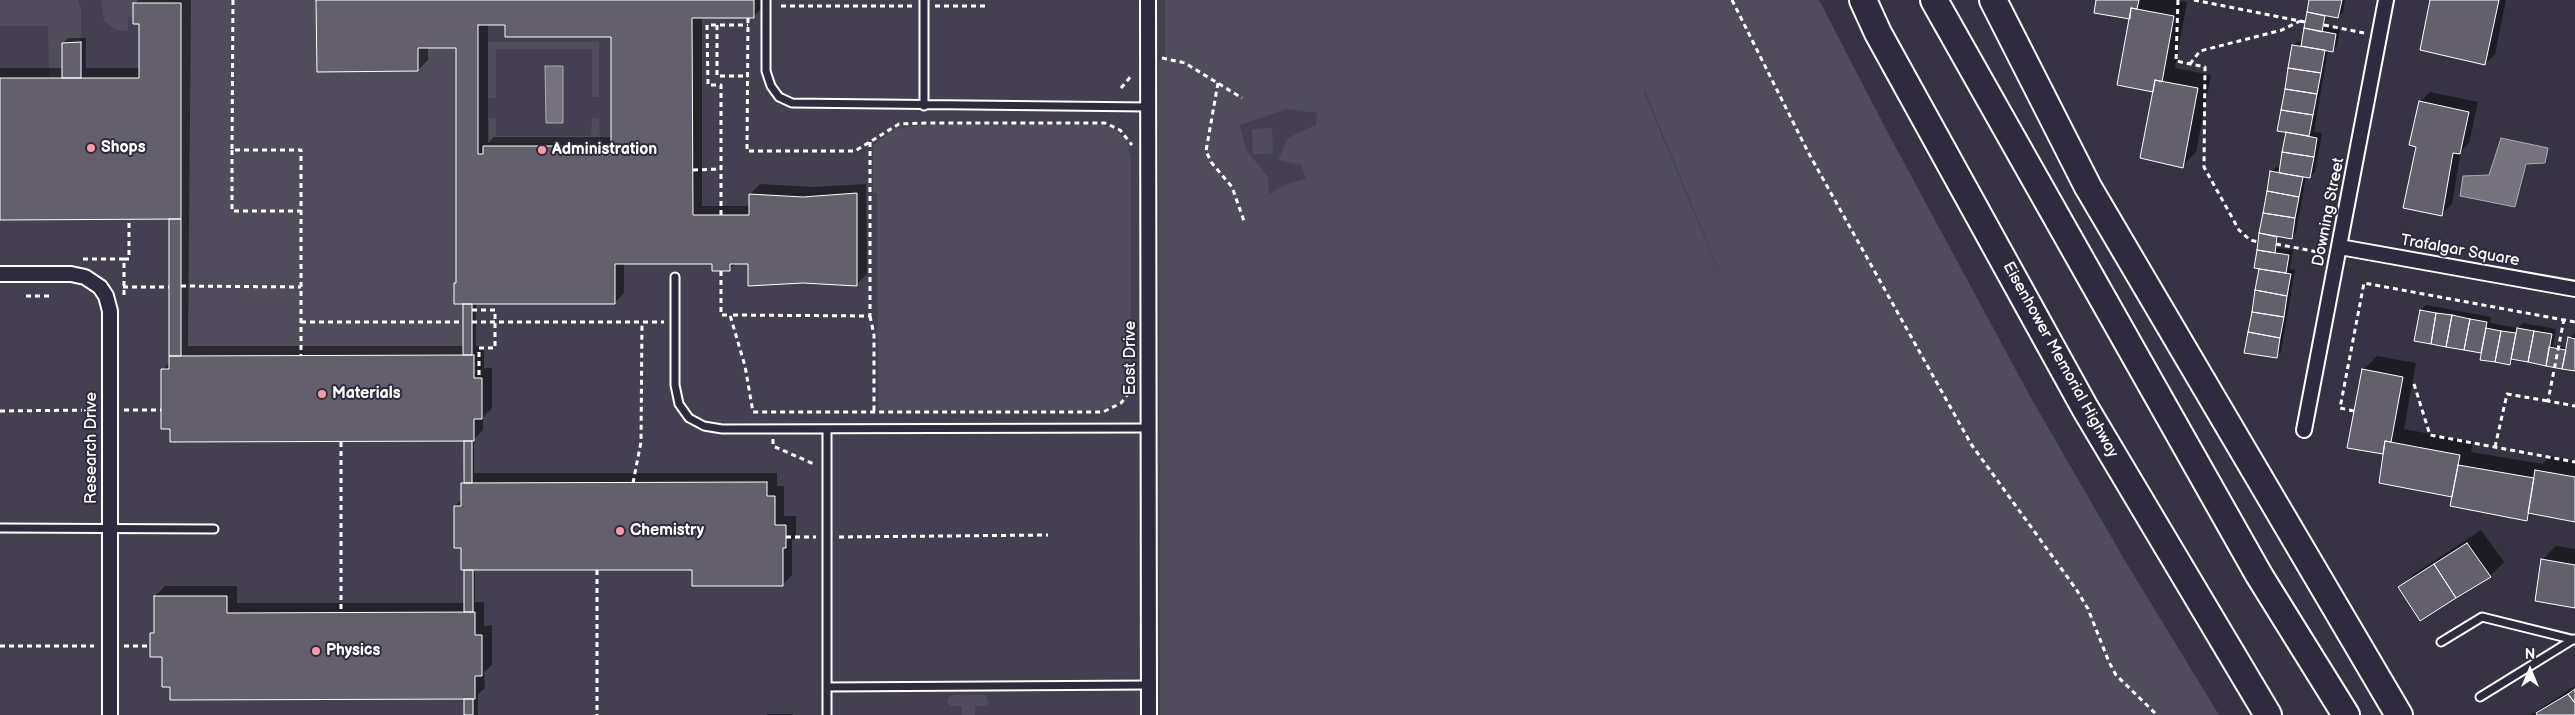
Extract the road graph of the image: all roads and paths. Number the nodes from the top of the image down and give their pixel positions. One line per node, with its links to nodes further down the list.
1 (232, 0): 31 (path)
2 (766, 0): 28 (lane)
3 (924, 0): 28 (lane)
4 (1148, 0): 29 (street, East Drive)
5 (1732, 0): 109 (path)
6 (1863, 0): 110 (highway, Eisenhower Memorial Highway)
7 (1934, 0): 111 (highway)
8 (1993, 0): 112 (highway)
9 (2178, 0): 24 (path)
10 (2194, 0): 17 (path)
11 (2386, 0): 22 (street, Downing Street)
12 (781, 6): 13 (path)
13 (914, 6)
14 (934, 6): 15 (path)
15 (986, 6)
16 (748, 18): 19 (path)
17 (2300, 21): 18 (path); 24 (path)
18 (2305, 22)
19 (748, 25): 21 (path); 25 (path)
20 (2324, 25): 22 (path)
21 (717, 26): 25 (path); 33 (path)
22 (2380, 36): 41 (street, Downing Street)
23 (1159, 58): 26 (path)
24 (2190, 64): 39 (path)
25 (748, 76): 30 (path)
26 (1218, 83): 27 (path); 38 (path)
27 (1242, 98)
28 (924, 106): 29 (lane)
29 (1148, 107): 76 (street, East Drive)
30 (870, 142): 32 (path); 55 (path)
31 (232, 150): 35 (path); 35 (path)
32 (1133, 151)
33 (721, 169): 34 (path); 36 (path)
34 (693, 170)
35 (301, 211): 49 (path)
36 (722, 215)
37 (129, 219): 42 (path)
38 (1244, 221)
39 (2258, 242)
40 (2276, 244): 41 (path)
41 (2339, 252): 50 (street, Trafalgar Square); 78 (street, Downing Street)
42 (124, 259)
43 (721, 271): 54 (path)
44 (0, 274): 47 (street)
45 (675, 277): 62 (lane)
46 (181, 286): 49 (path)
47 (100, 287): 48 (path); 86 (street, Research Drive)
48 (169, 287)
49 (301, 287): 57 (path)
50 (2575, 289)
51 (26, 296): 52 (path)
52 (49, 296)
53 (472, 310): 60 (path)
54 (730, 315): 55 (path); 75 (path)
55 (870, 316): 75 (path)
56 (2564, 320): 63 (path); 68 (path); 74 (path)
57 (301, 322): 58 (path); 64 (path)
58 (463, 322)
59 (472, 322): 60 (path)
60 (495, 322): 61 (path); 65 (path)
61 (642, 322): 62 (path); 84 (path)
62 (675, 322): 77 (lane)
63 (2575, 322)
64 (301, 356)
65 (479, 378)
66 (1133, 384): 75 (path)
67 (2414, 384): 81 (path)
68 (2548, 401): 69 (path); 81 (path)
69 (2575, 406)
70 (100, 410): 73 (path)
71 (120, 410): 72 (path)
72 (161, 410)
73 (0, 411)
74 (2354, 411)
75 (874, 412)
76 (1149, 428): 77 (lane); 102 (street, East Drive)
77 (827, 429): 103 (lane)
78 (2304, 430)
79 (773, 438): 83 (path)
80 (341, 442): 95 (path)
81 (2495, 447): 82 (path)
82 (2575, 461)
83 (814, 473)
84 (633, 483)
85 (0, 528): 86 (lane)
86 (110, 528): 88 (lane); 105 (street, Research Drive)
87 (814, 528): 90 (path)
88 (214, 529)
89 (1048, 535): 91 (path)
90 (815, 536): 92 (path); 93 (path)
91 (837, 536)
92 (786, 537)
93 (814, 546)
94 (597, 570): 106 (path)
95 (341, 612)
96 (2575, 640): 97 (lane); 104 (lane)
97 (2441, 642)
98 (0, 646): 99 (path)
99 (102, 646)
100 (120, 646): 101 (path)
101 (150, 646)
102 (1149, 685): 103 (lane); 108 (street, East Drive)
103 (827, 687): 107 (lane)
104 (2480, 697)
105 (110, 715)
106 (597, 715)
107 (827, 715)
108 (1149, 715)
109 (2157, 715)
110 (2268, 715)
111 (2346, 715)
112 (2399, 715)

